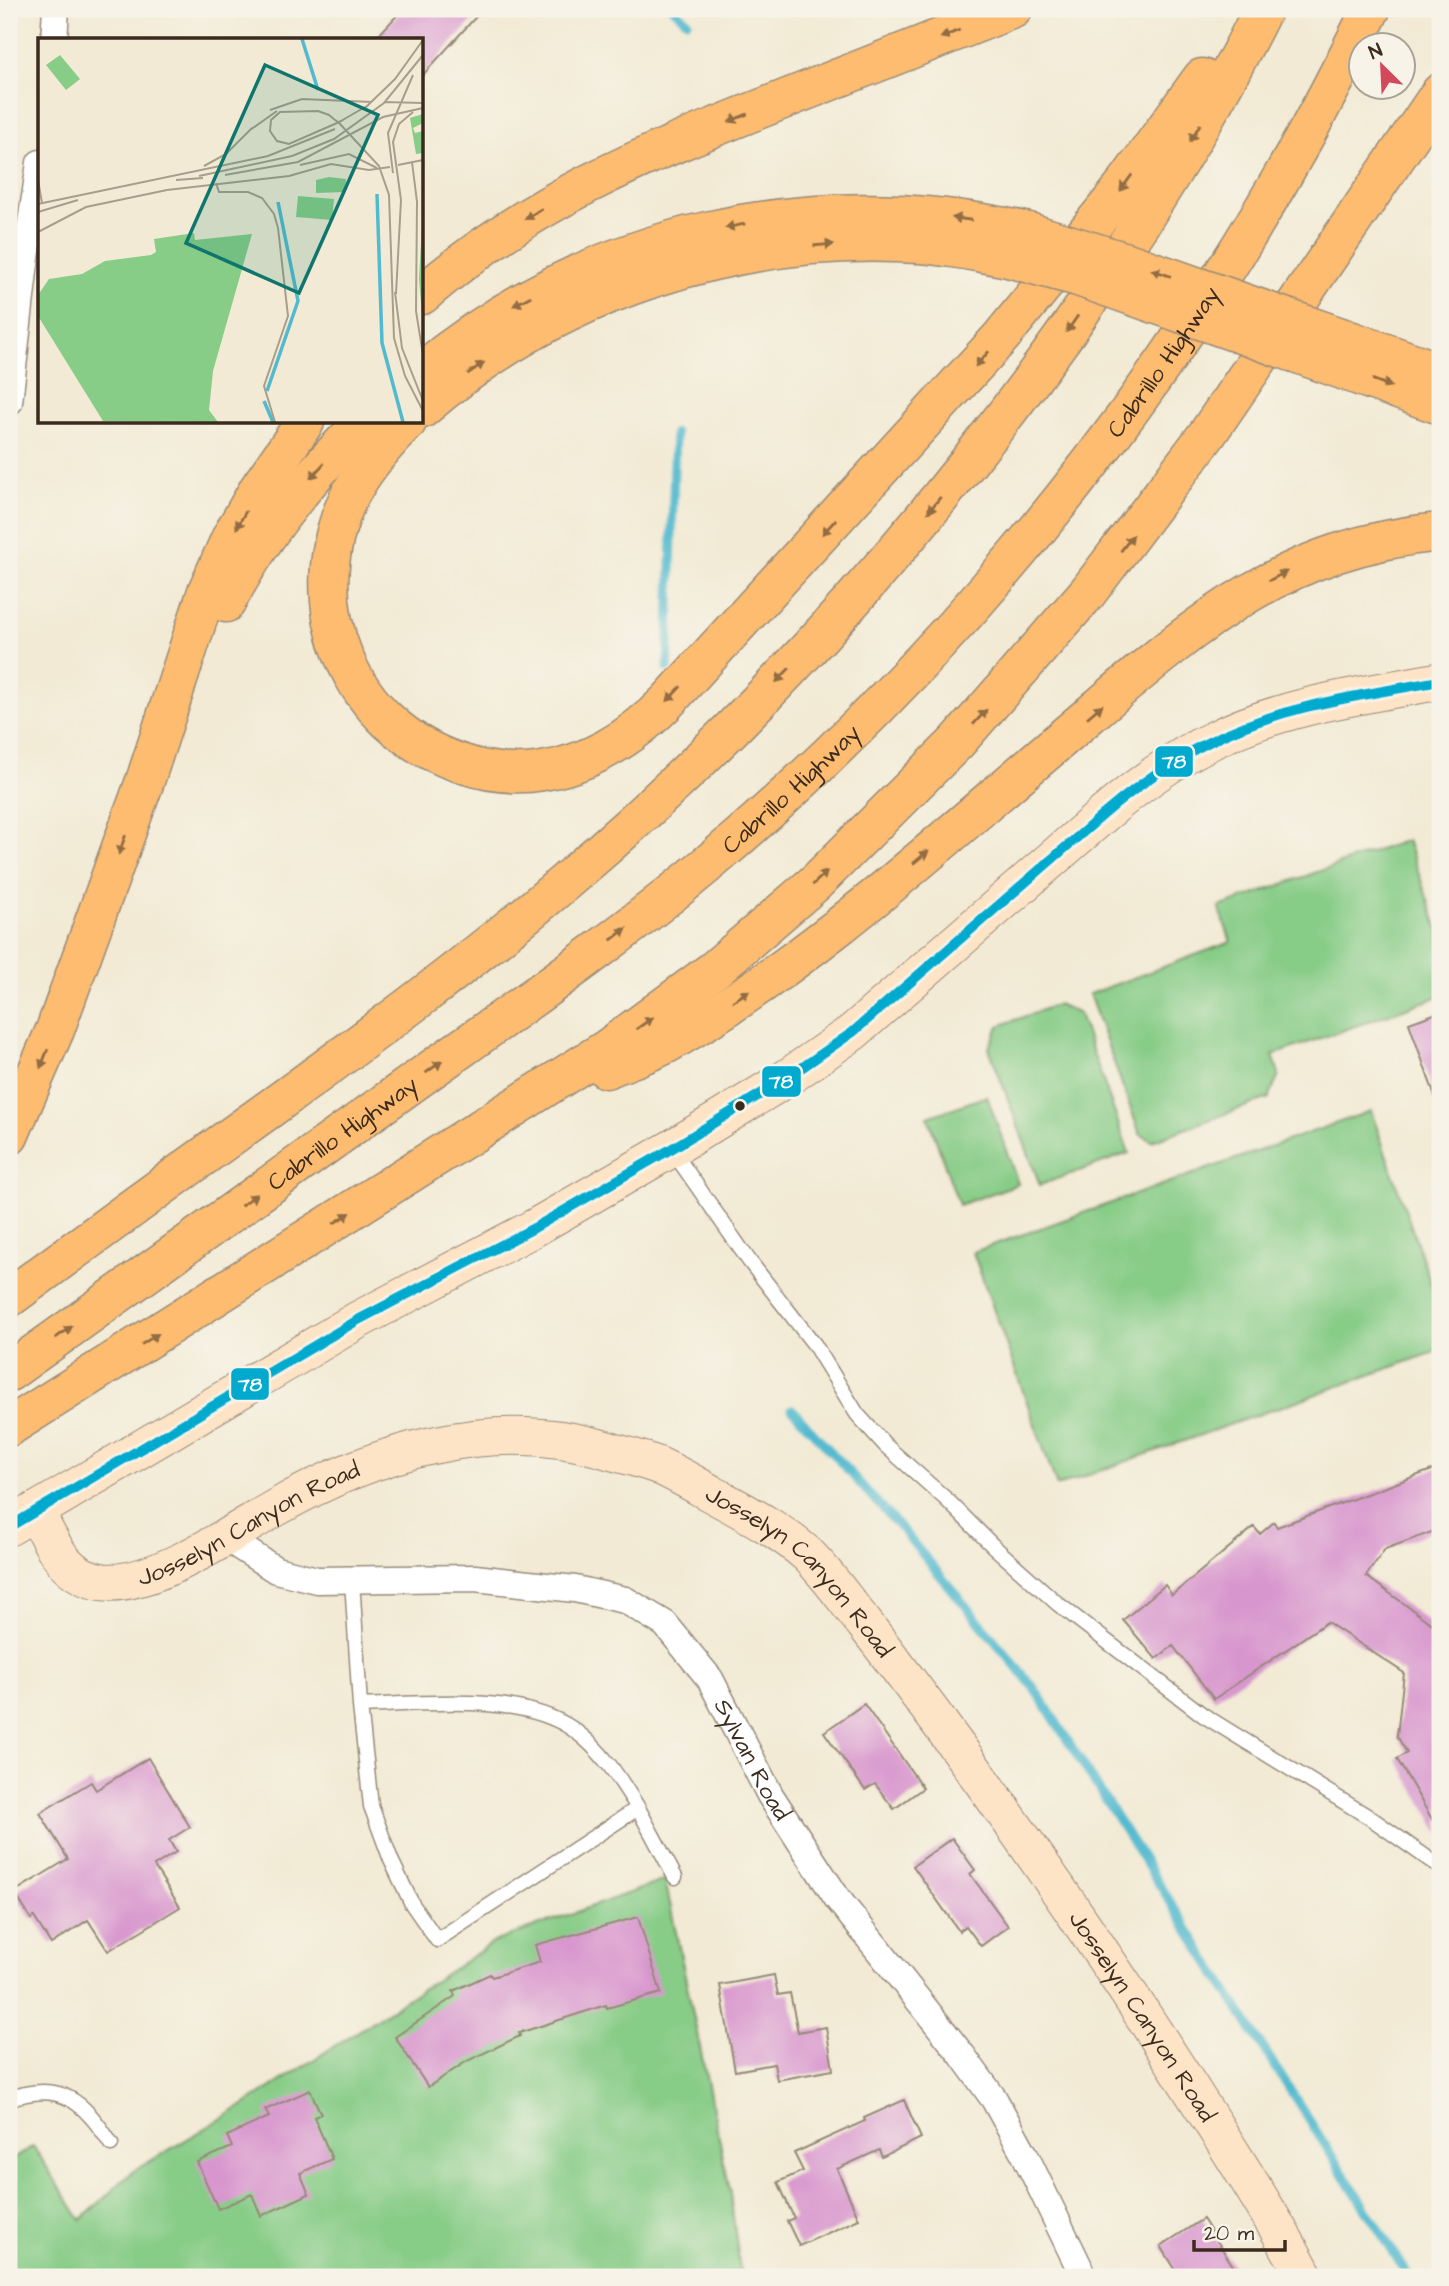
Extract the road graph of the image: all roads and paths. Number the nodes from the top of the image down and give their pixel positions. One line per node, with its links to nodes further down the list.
1 (56, 9): 6 (street)
2 (1013, 9): 10 (highway, one-way to 10)
3 (1253, 9): 19 (highway, one-way to 19)
4 (1263, 9): 26 (highway, one-way to 26)
5 (1371, 9): 27 (highway, Cabrillo Highway, one-way to 5)
6 (54, 38)
7 (1440, 93): 23 (highway, one-way to 7)
8 (38, 176): 14 (street)
9 (1018, 245): 11 (highway, bridge); 12 (highway, one-way to 12); 16 (highway, one-way to 9)
10 (424, 293)
11 (1332, 350): 13 (highway); 15 (highway, one-way to 15)
12 (424, 369)
13 (1440, 372)
14 (9, 402)
15 (1440, 405)
16 (424, 407)
17 (304, 424): 22 (highway, one-way to 22)
18 (362, 424): 22 (highway, one-way to 22)
19 (406, 424)
20 (1440, 531): 23 (highway, one-way to 20)
21 (1440, 681): 25 (street)
22 (145, 781): 24 (highway, one-way to 24)
23 (527, 1101): 28 (highway, one-way to 23)
24 (9, 1136)
25 (671, 1149): 29 (street); 34 (lane)
26 (9, 1298)
27 (9, 1372)
28 (9, 1427)
29 (22, 1519): 30 (street, Josselyn Canyon Road)
30 (226, 1538): 31 (street, Sylvan Road); 39 (street, Josselyn Canyon Road)
31 (352, 1580): 32 (lane); 38 (street, Sylvan Road)
32 (360, 1706): 33 (lane); 33 (lane)
33 (638, 1808): 35 (lane)
34 (1440, 1867)
35 (675, 1877)
36 (9, 2099): 37 (lane)
37 (111, 2144)
38 (1084, 2277)
39 (1305, 2277)

